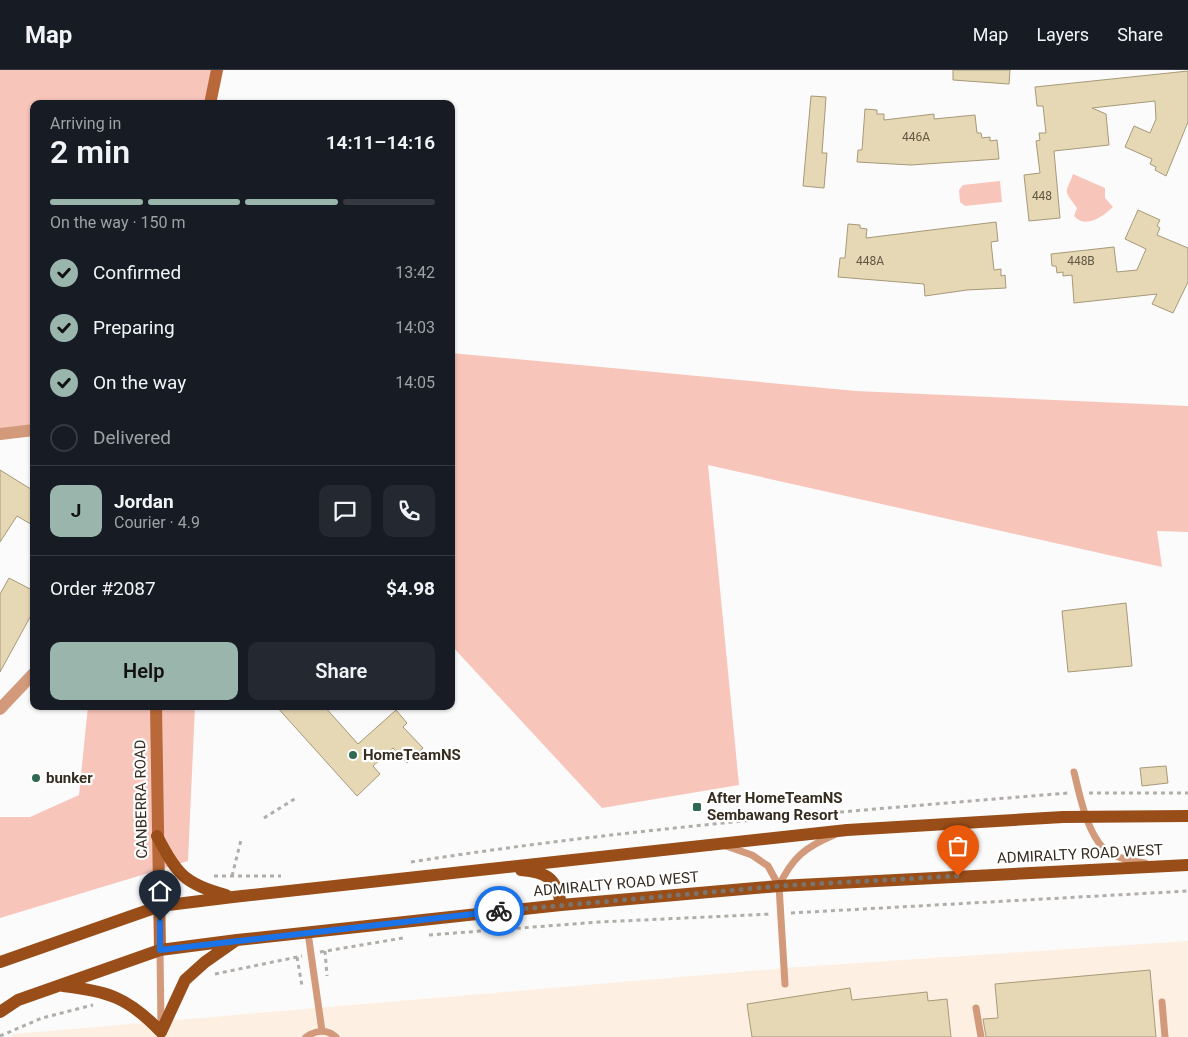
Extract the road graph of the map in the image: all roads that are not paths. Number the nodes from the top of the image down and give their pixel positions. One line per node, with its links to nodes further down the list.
1 (218, 70): 2 (main road)
2 (211, 100)
3 (30, 430): 4 (street)
4 (0, 434)
5 (30, 677): 6 (street)
6 (0, 709)
7 (156, 710): 12 (main road, CANBERRA ROAD)
8 (1074, 772): 9 (lane)
9 (1087, 816): 10 (main road, ADMIRALTY ROAD WEST); 11 (main road, ADMIRALTY ROAD WEST); 15 (lane)
10 (1188, 816)
11 (847, 830): 13 (main road, ADMIRALTY ROAD WEST); 17 (lane)
12 (157, 836): 18 (main road); 20 (main road, CANBERRA ROAD)
13 (716, 844): 16 (main road, ADMIRALTY ROAD WEST); 17 (lane)
14 (1188, 865): 15 (main road, ADMIRALTY ROAD WEST)
15 (1158, 866): 17 (main road, ADMIRALTY ROAD WEST)
16 (494, 868): 18 (main road, ADMIRALTY ROAD WEST); 19 (main road)
17 (779, 886): 19 (main road, ADMIRALTY ROAD WEST); 25 (lane)
18 (233, 897): 20 (main road, ADMIRALTY ROAD WEST)
19 (561, 905): 21 (main road, ADMIRALTY ROAD WEST)
20 (160, 906): 23 (main road, CANBERRA ROAD); 24 (main road, ADMIRALTY ROAD WEST)
21 (308, 933): 22 (main road, ADMIRALTY ROAD WEST); 30 (lane)
22 (237, 940): 23 (main road, ADMIRALTY ROAD WEST); 31 (main road)
23 (160, 950): 26 (main road, ADMIRALTY ROAD WEST); 31 (lane)
24 (0, 962)
25 (785, 984)
26 (59, 986): 29 (main road, ADMIRALTY ROAD WEST); 31 (main road)
27 (1162, 1002): 35 (lane)
28 (976, 1008): 34 (lane)
29 (0, 1012)
30 (322, 1031): 32 (lane); 33 (lane)
31 (161, 1034)
32 (306, 1037)
33 (336, 1037)
34 (980, 1037)
35 (1165, 1037)

